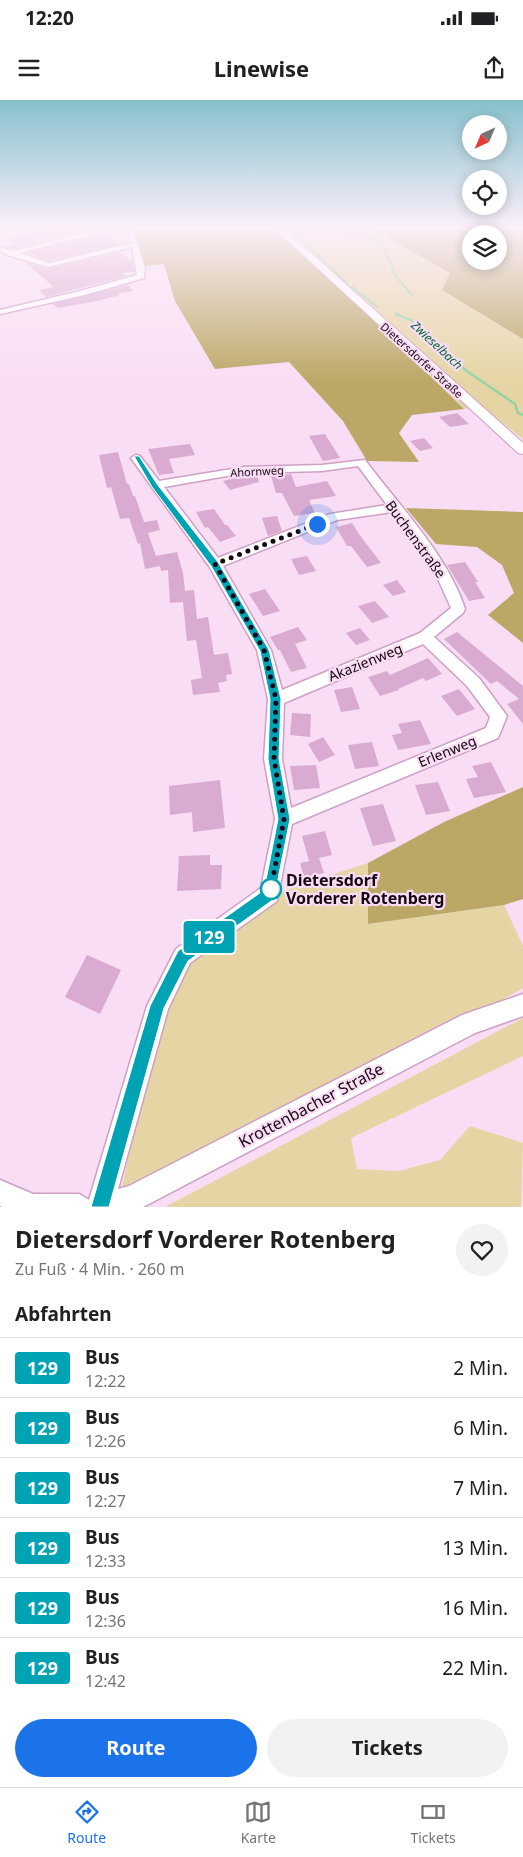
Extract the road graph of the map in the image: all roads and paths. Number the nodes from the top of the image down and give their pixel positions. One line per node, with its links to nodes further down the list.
1 (135, 280): 3 (street)
2 (336, 280): 4 (street, Dietersdorfer Straße)
3 (0, 312)
4 (523, 450)
5 (136, 458): 7 (street)
6 (361, 462): 7 (street, Ahornweg); 8 (street, Buchenstraße)
7 (154, 485): 9 (street)
8 (394, 508): 9 (street); 10 (street, Buchenstraße)
9 (215, 564): 12 (street)
10 (451, 618): 11 (street, Akazienweg)
11 (425, 637): 12 (street, Akazienweg); 13 (street, Erlenweg)
12 (276, 699): 13 (street)
13 (284, 819): 17 (street)
14 (523, 1005): 17 (street, Krottenbacher Straße)
15 (0, 1193): 16 (street)
16 (79, 1207)
17 (100, 1207)

